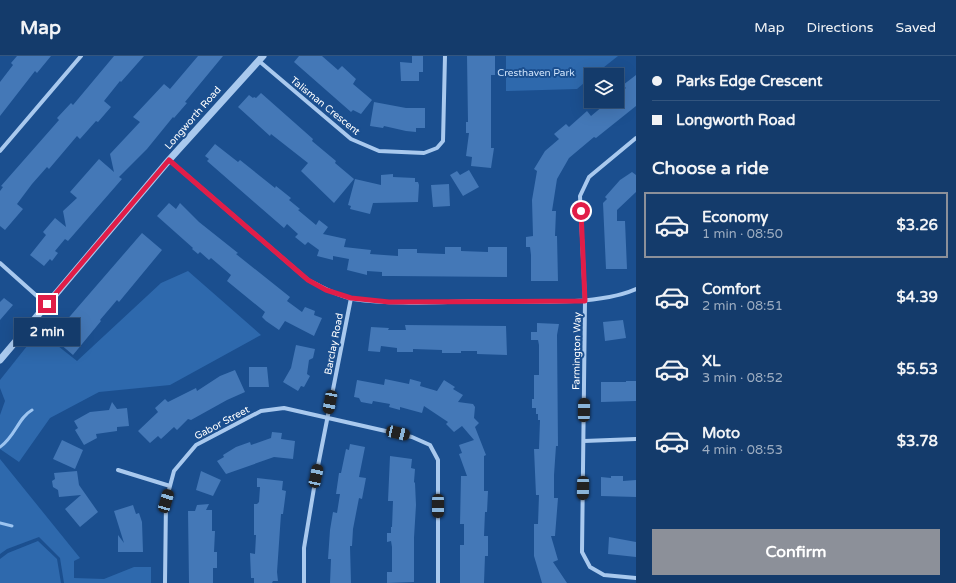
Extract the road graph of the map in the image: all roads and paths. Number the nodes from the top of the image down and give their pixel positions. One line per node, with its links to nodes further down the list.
1 (81, 56): 5 (street)
2 (445, 56): 3 (street, Talisman Crescent)
3 (261, 58): 6 (street, Longworth Road)
4 (636, 138): 10 (street, Farmington Way)
5 (0, 151)
6 (169, 160): 9 (street); 11 (street, Longworth Road)
7 (0, 263): 11 (street)
8 (636, 289): 10 (street)
9 (351, 298): 10 (street); 13 (street, Barclay Road)
10 (585, 301): 15 (street, Farmington Way)
11 (47, 304): 12 (street, Longworth Road)
12 (0, 360)
13 (328, 417): 17 (street, Gabor Street); 20 (street, Barclay Road); 21 (street, Gabor Street)
14 (636, 439): 15 (street)
15 (584, 441): 18 (street, Farmington Way)
16 (118, 470): 17 (street)
17 (170, 486): 19 (street, Gabor Street)
18 (636, 578)
19 (165, 583)
20 (304, 583)
21 (438, 583)

